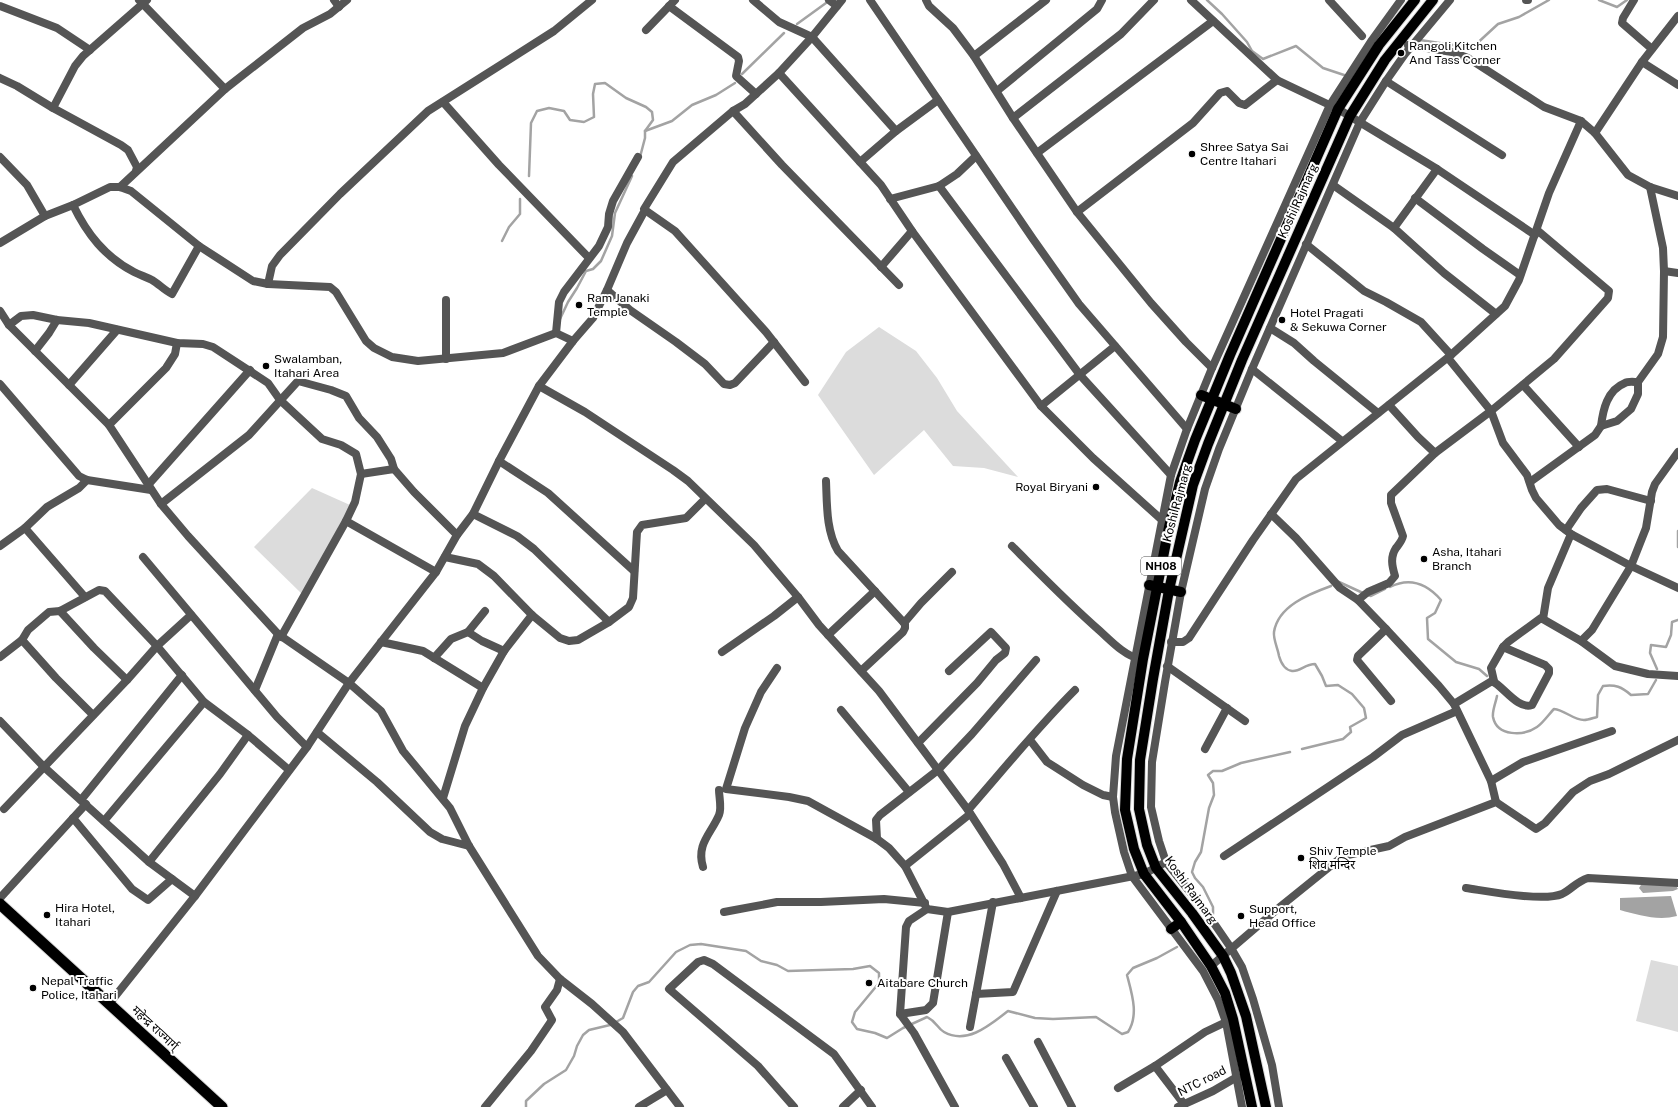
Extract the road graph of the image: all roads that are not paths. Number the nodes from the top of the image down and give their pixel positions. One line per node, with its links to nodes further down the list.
1 (334, 0): 22 (street)
2 (347, 0): 22 (street)
3 (592, 0): 44 (street)
4 (753, 0): 28 (street)
5 (829, 0): 20 (street)
6 (870, 0): 43 (street)
7 (926, 0): 33 (street)
8 (1046, 0): 33 (street)
9 (1102, 0): 41 (street)
10 (1154, 0): 49 (street)
11 (1191, 0): 24 (street)
12 (1329, 0): 27 (street)
13 (1415, 0): 26 (main road, Koshi Rajmarg / NH08)
14 (1433, 0): 29 (main road, Koshi Rajmarg / NH08)
15 (1450, 0): 30 (street)
16 (1634, 0): 31 (street)
17 (142, 1): 32 (street); 40 (street)
18 (1397, 2): 26 (street)
19 (672, 3): 25 (street); 42 (street)
20 (840, 3): 28 (street)
21 (0, 6): 32 (street)
22 (339, 7): 40 (street)
23 (1678, 16): 31 (street)
24 (1213, 21): 37 (street); 54 (street)
25 (646, 30)
26 (1385, 31): 45 (main road, Koshi Rajmarg / NH08); 45 (street)
27 (1362, 36)
28 (812, 37): 35 (street); 52 (street)
29 (1400, 41): 30 (street); 48 (main road, Koshi Rajmarg / NH08)
30 (1415, 41): 38 (street); 50 (street)
31 (1652, 49): 34 (street)
32 (90, 50): 46 (street)
33 (974, 56): 41 (street)
34 (1642, 62): 39 (street); 53 (street)
35 (779, 73): 42 (street); 59 (street)
36 (0, 78): 46 (street)
37 (1277, 80): 45 (street); 71 (street)
38 (1386, 81): 51 (street); 55 (street)
39 (1678, 85)
40 (225, 89): 61 (street)
41 (997, 91): 49 (street)
42 (756, 94): 47 (street)
43 (938, 100): 52 (street); 57 (street)
44 (443, 102): 79 (street); 84 (street)
45 (1334, 107): 48 (street); 102 (street); 113 (main road, Koshi Rajmarg / NH08)
46 (53, 108): 61 (street)
47 (733, 111): 70 (street); 80 (street)
48 (1350, 116): 51 (street); 115 (main road, Koshi Rajmarg / NH08)
49 (1013, 118): 54 (street)
50 (1581, 121): 53 (street); 75 (street)
51 (1360, 122): 60 (street); 62 (street)
52 (896, 131): 59 (street)
53 (1595, 133): 65 (street)
54 (1037, 153): 71 (street)
55 (1502, 155)
56 (0, 156): 72 (street)
57 (976, 156): 63 (street); 98 (street)
58 (638, 157): 79 (street)
59 (860, 162): 68 (street)
60 (1437, 168): 67 (street); 75 (street)
61 (136, 171): 64 (street)
62 (1332, 185): 73 (street); 77 (street)
63 (939, 186): 68 (street); 105 (street)
64 (120, 187): 69 (street); 78 (street)
65 (1650, 187): 66 (street); 81 (street)
66 (1676, 192)
67 (1416, 198): 73 (street); 83 (street)
68 (890, 199): 74 (street)
69 (73, 205): 72 (street); 78 (street)
70 (645, 210): 86 (street); 96 (street)
71 (1077, 212): 102 (street)
72 (44, 216): 76 (street)
73 (1394, 228): 89 (street)
74 (912, 231): 80 (street); 117 (street)
75 (1536, 233): 83 (street); 110 (street)
76 (0, 243)
77 (1306, 244): 92 (street); 100 (street)
78 (199, 246): 84 (street)
79 (589, 258): 94 (street)
80 (881, 267): 85 (street)
81 (1664, 271): 82 (street); 107 (street)
82 (1678, 273)
83 (1520, 275): 89 (street)
84 (268, 284): 101 (street)
85 (899, 285)
86 (607, 290): 95 (street); 96 (street)
87 (446, 300): 101 (street)
88 (0, 311): 91 (street)
89 (1496, 314): 100 (street)
90 (57, 320): 91 (street); 93 (street); 99 (street)
91 (9, 325): 99 (street)
92 (1270, 328): 103 (street); 120 (street)
93 (117, 330): 97 (street); 109 (street)
94 (556, 333): 95 (street); 101 (street)
95 (573, 340): 111 (street)
96 (774, 342): 106 (street)
97 (177, 343): 104 (street); 121 (street)
98 (1115, 346): 105 (street); 123 (street)
99 (35, 351): 109 (street)
100 (1450, 356): 116 (street); 119 (street)
101 (446, 359)
102 (1212, 368): 112 (street)
103 (1252, 369): 118 (street); 124 (street)
104 (250, 370): 114 (street); 135 (street)
105 (1080, 375): 117 (street); 131 (street)
106 (805, 382)
107 (1638, 382): 122 (street); 122 (street)
108 (0, 384): 132 (street)
109 (69, 385): 121 (street)
110 (1523, 385): 119 (street); 125 (street)
111 (539, 386): 128 (street); 136 (street)
112 (1201, 395): 113 (main road); 123 (street)
113 (1212, 399): 115 (main road); 154 (main road, Koshi Rajmarg / NH08)
114 (280, 400): 129 (street); 130 (street); 138 (street)
115 (1224, 404): 118 (main road); 156 (main road, Koshi Rajmarg / NH08)
116 (1389, 405): 120 (street); 127 (street)
117 (1041, 406): 141 (street)
118 (1236, 409): 158 (street)
119 (1491, 411): 127 (street); 134 (street)
120 (1378, 413): 124 (street)
121 (109, 425): 135 (street)
122 (1602, 426): 125 (street)
123 (1187, 429): 131 (street)
124 (1342, 441): 140 (street)
125 (1578, 447): 134 (street)
126 (1678, 452): 137 (street)
127 (1435, 453): 159 (street)
128 (499, 460): 139 (street); 151 (street)
129 (394, 469): 130 (street); 145 (street)
130 (361, 474): 142 (street)
131 (1171, 476): 141 (street)
132 (87, 480): 135 (street); 143 (street)
133 (826, 481): 157 (street)
134 (1530, 482): 144 (street)
135 (149, 487): 138 (street)
136 (705, 499): 151 (street); 161 (street)
137 (1651, 501): 144 (street); 150 (street)
138 (161, 504): 171 (street)
139 (473, 514): 145 (street); 167 (street)
140 (1271, 514): 159 (street); 176 (street)
141 (1162, 520): 154 (street)
142 (346, 521): 152 (street); 171 (street)
143 (25, 528): 146 (street); 160 (street)
144 (1568, 532): 150 (street); 166 (street)
145 (457, 535): 149 (street)
146 (0, 546)
147 (1012, 546): 183 (street)
148 (143, 557): 164 (street)
149 (445, 557): 152 (street); 165 (street)
150 (1631, 566): 155 (street); 174 (street)
151 (634, 571): 167 (street)
152 (436, 572): 175 (street)
153 (952, 572): 168 (street)
154 (1153, 586): 156 (main road); 183 (main road, Koshi Rajmarg / NH08)
155 (1678, 588)
156 (1170, 590): 158 (main road); 234 (main road, Koshi Rajmarg / NH08)
157 (875, 592): 168 (street); 172 (street)
158 (1182, 592): 176 (street)
159 (1363, 596): 169 (street)
160 (85, 597): 162 (street); 177 (street)
161 (798, 597): 172 (street); 180 (street)
162 (60, 611): 173 (street); 191 (street)
163 (485, 611): 170 (street)
164 (191, 615): 177 (street); 195 (street)
165 (532, 616): 167 (street); 179 (street)
166 (1543, 619): 174 (street); 178 (street)
167 (609, 622)
168 (904, 623): 187 (street)
169 (1386, 629): 197 (street); 200 (street)
170 (468, 632): 179 (street); 182 (street)
171 (279, 635): 193 (street); 195 (street)
172 (828, 635): 187 (street)
173 (22, 640): 181 (street); 202 (street)
174 (1581, 640): 190 (street)
175 (381, 642): 182 (street); 193 (street)
176 (1171, 642): 185 (street)
177 (157, 646): 189 (street); 191 (street)
178 (1504, 646): 192 (street); 192 (street)
179 (504, 651): 194 (street)
180 (722, 652)
181 (0, 656)
182 (434, 658): 194 (street)
183 (1139, 658): 219 (street); 235 (main road, Koshi Rajmarg / NH08)
184 (1036, 660): 215 (street)
185 (1167, 666): 199 (street); 231 (street)
186 (778, 668): 227 (street)
187 (861, 670): 210 (street)
188 (949, 671): 210 (street)
189 (182, 674): 198 (street); 221 (street)
190 (1678, 676)
191 (127, 680): 202 (street)
192 (1494, 681): 200 (street)
193 (349, 683): 206 (street); 220 (street)
194 (483, 688): 220 (street)
195 (255, 690): 211 (street)
196 (1075, 690): 208 (street)
197 (1391, 701)
198 (204, 702): 207 (street); 226 (street)
199 (1227, 708): 204 (street); 212 (street)
200 (1456, 708): 216 (street); 229 (street)
201 (841, 710): 218 (street)
202 (93, 714): 213 (street)
203 (0, 721): 213 (street)
204 (1244, 721)
205 (1612, 731): 216 (street)
206 (317, 732): 211 (street); 228 (street)
207 (248, 735): 214 (street); 230 (street)
208 (1030, 740): 219 (street); 224 (street)
209 (1678, 740): 222 (street)
210 (918, 743): 215 (street)
211 (307, 747): 214 (street)
212 (1205, 749)
213 (44, 767): 221 (street); 223 (street)
214 (289, 770): 241 (street)
215 (938, 770): 218 (street); 224 (street)
216 (1491, 781): 222 (street)
217 (719, 790): 233 (street)
218 (909, 792): 227 (street)
219 (1113, 797): 236 (street)
220 (443, 798): 228 (street)
221 (83, 802): 225 (street); 226 (street)
222 (1496, 802): 251 (street)
223 (4, 809)
224 (969, 812): 232 (street); 243 (street)
225 (73, 818): 237 (street); 242 (street)
226 (104, 822): 230 (street)
227 (877, 839): 232 (street)
228 (470, 846): 254 (street)
229 (1224, 856)
230 (149, 862): 237 (street)
231 (1166, 862): 234 (street); 251 (street)
232 (905, 866): 246 (street)
233 (703, 867)
234 (1156, 868): 235 (street); 252 (main road, Koshi Rajmarg / NH08)
235 (1144, 874): 236 (street); 249 (main road, Koshi Rajmarg / NH08)
236 (1132, 876): 240 (street); 250 (street)
237 (172, 879): 241 (street)
238 (1678, 883): 239 (street)
239 (1466, 888)
240 (1057, 891): 243 (street); 255 (street)
241 (195, 896): 256 (street)
242 (0, 898)
243 (1021, 898): 244 (street)
244 (993, 902): 248 (street); 255 (street)
245 (0, 904): 256 (highway, महेन्द्र राज्मार्ग्)
246 (926, 906): 247 (street); 248 (street); 257 (street)
247 (724, 912)
248 (948, 912): 257 (street)
249 (1181, 922): 250 (main road); 253 (main road, Koshi Rajmarg / NH08)
250 (1172, 929): 258 (street)
251 (1231, 948): 252 (street); 281 (street)
252 (1223, 956): 253 (street); 280 (main road, Koshi Rajmarg / NH08)
253 (1211, 966): 279 (main road, Koshi Rajmarg / NH08)
254 (560, 979): 265 (street); 269 (street)
255 (976, 994): 259 (street)
256 (109, 1004): 268 (highway, महेन्द्र राज्मार्ग्)
257 (902, 1017): 275 (street)
258 (1226, 1022): 262 (street); 263 (street)
259 (970, 1027)
260 (1038, 1042): 277 (street)
261 (1006, 1058): 276 (street)
262 (1155, 1066): 264 (street); 267 (street)
263 (1237, 1077): 267 (street, NTC road); 278 (street)
264 (1118, 1088)
265 (667, 1090): 270 (street); 271 (street)
266 (861, 1090): 272 (street); 273 (street); 274 (street)
267 (1181, 1106)
268 (222, 1107)
269 (485, 1107)
270 (639, 1107)
271 (680, 1107)
272 (794, 1107)
273 (842, 1107)
274 (872, 1107)
275 (955, 1107)
276 (1034, 1107)
277 (1072, 1107)
278 (1242, 1107)
279 (1252, 1107)
280 (1266, 1107)
281 (1279, 1107)

